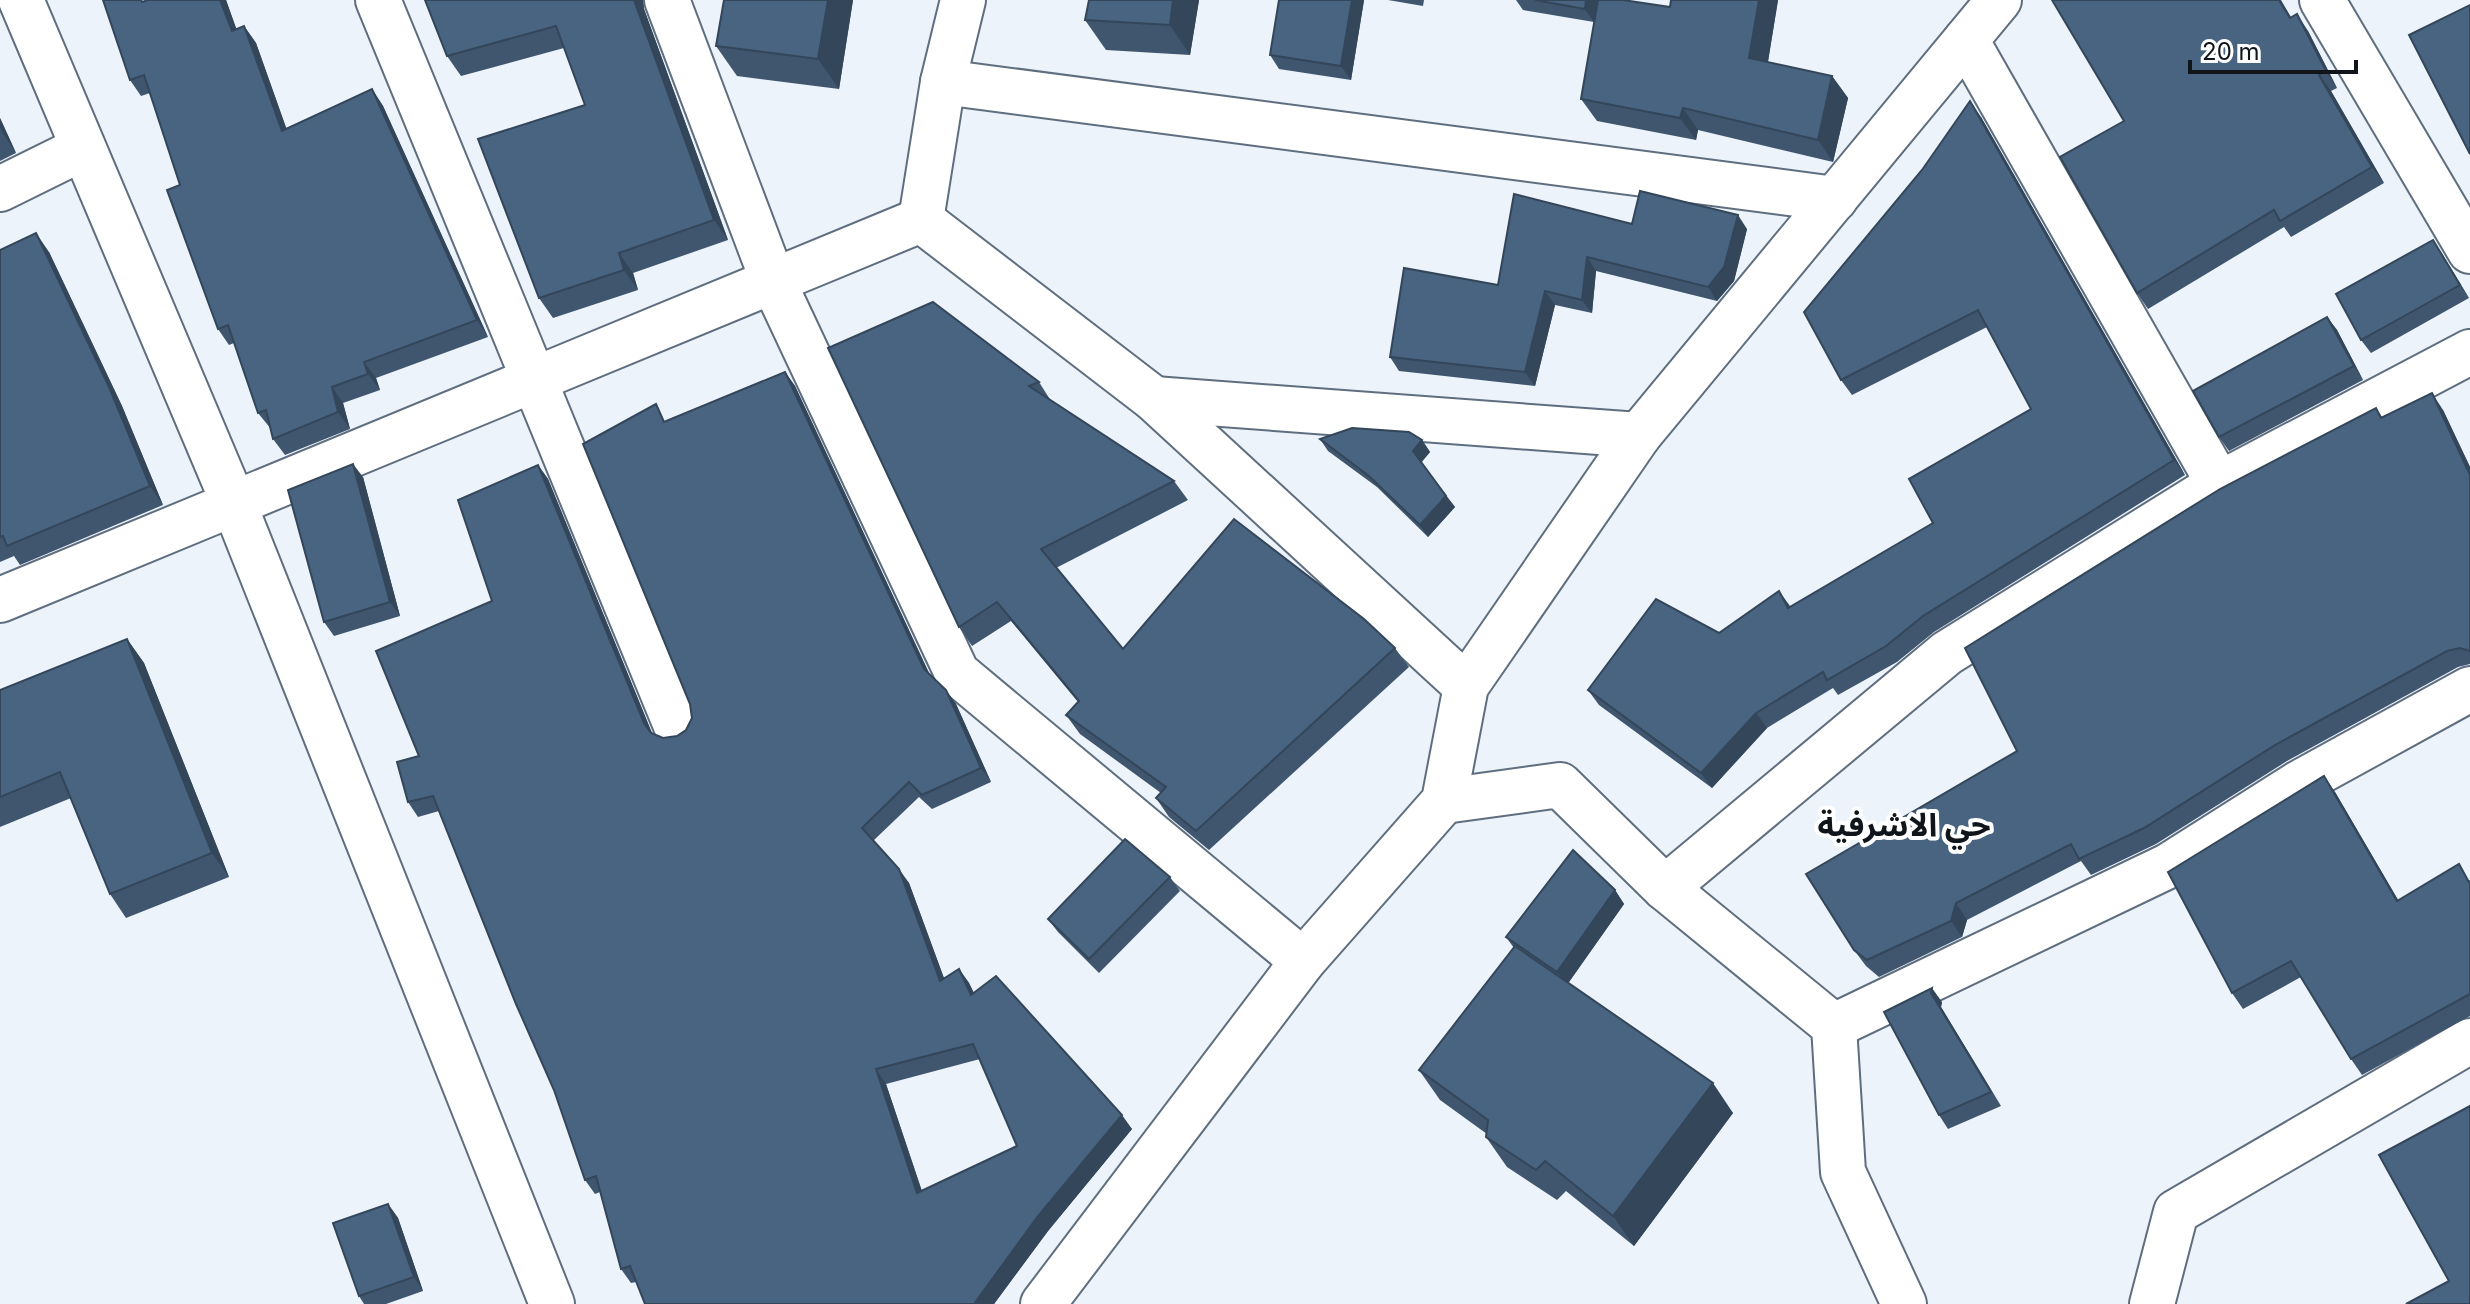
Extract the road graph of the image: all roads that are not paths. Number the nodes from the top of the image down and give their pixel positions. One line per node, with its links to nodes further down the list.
1 (21, 0): 9 (street)
2 (378, 0): 16 (street)
3 (667, 0): 14 (street)
4 (963, 0): 8 (street)
5 (1999, 0): 7 (street)
6 (2322, 0): 13 (street)
7 (1966, 40): 11 (street); 19 (street)
8 (943, 82): 11 (street); 12 (street)
9 (83, 148): 10 (street); 20 (street)
10 (0, 189)
11 (1835, 199): 18 (street)
12 (921, 220): 14 (street); 17 (street)
13 (2470, 251)
14 (773, 281): 16 (street); 27 (street)
15 (2470, 352): 19 (street)
16 (536, 379): 20 (street); 24 (street)
17 (1154, 399): 18 (street); 22 (street)
18 (1639, 435): 22 (street)
19 (2219, 484): 26 (street)
20 (234, 504): 21 (street); 30 (street)
21 (0, 600)
22 (1466, 686): 25 (street)
23 (2470, 689): 28 (street)
24 (677, 728)
25 (1444, 801): 26 (street); 27 (street)
26 (1665, 888): 28 (street)
27 (1303, 961): 31 (street)
28 (1834, 1026): 32 (street)
29 (2470, 1041): 33 (street)
30 (552, 1304)
31 (1043, 1304)
32 (1904, 1304)
33 (2152, 1304)

